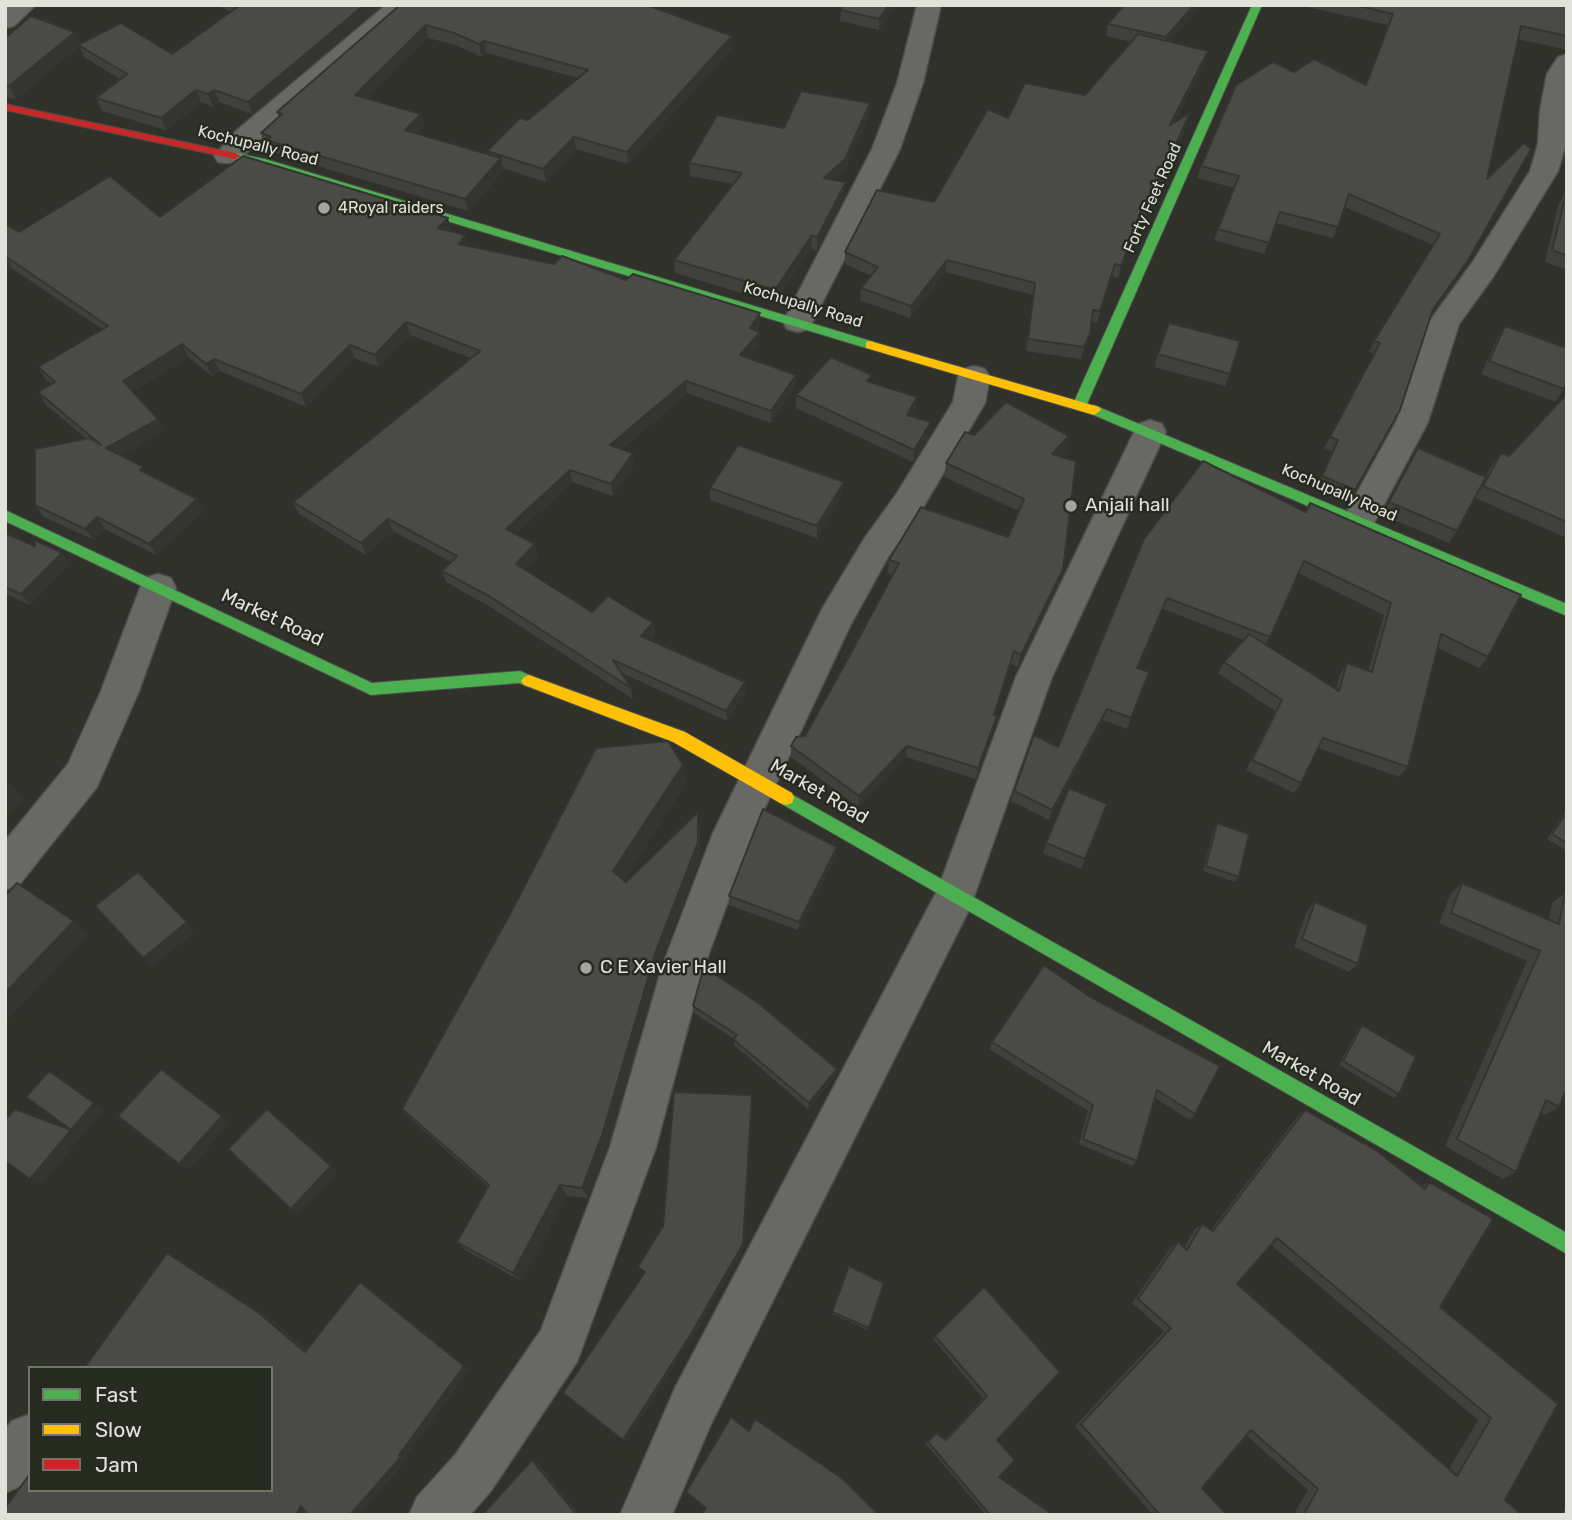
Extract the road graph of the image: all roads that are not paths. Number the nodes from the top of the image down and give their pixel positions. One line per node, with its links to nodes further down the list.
1 (24, 5): 5 (street)
2 (401, 5): 8 (street)
3 (929, 5): 9 (street)
4 (1257, 5): 11 (main road, Forty Feet Road)
5 (5, 21)
6 (1564, 79): 14 (street)
7 (5, 107): 8 (main road, Kochupally Road)
8 (228, 156): 9 (main road, Kochupally Road)
9 (798, 322): 10 (main road, Kochupally Road)
10 (974, 377): 11 (main road, Kochupally Road); 17 (street)
11 (1080, 404): 12 (main road, Kochupally Road)
12 (1150, 432): 14 (main road, Kochupally Road); 19 (street)
13 (5, 515): 15 (main road, Market Road)
14 (1359, 520): 16 (main road, Kochupally Road)
15 (158, 588): 17 (main road, Market Road); 18 (street)
16 (1567, 610)
17 (758, 782): 19 (main road, Market Road); 23 (street)
18 (5, 872)
19 (956, 895): 20 (main road, Market Road); 24 (street)
20 (1567, 1244)
21 (28, 1441): 22 (street)
22 (5, 1467)
23 (435, 1515)
24 (646, 1515)

